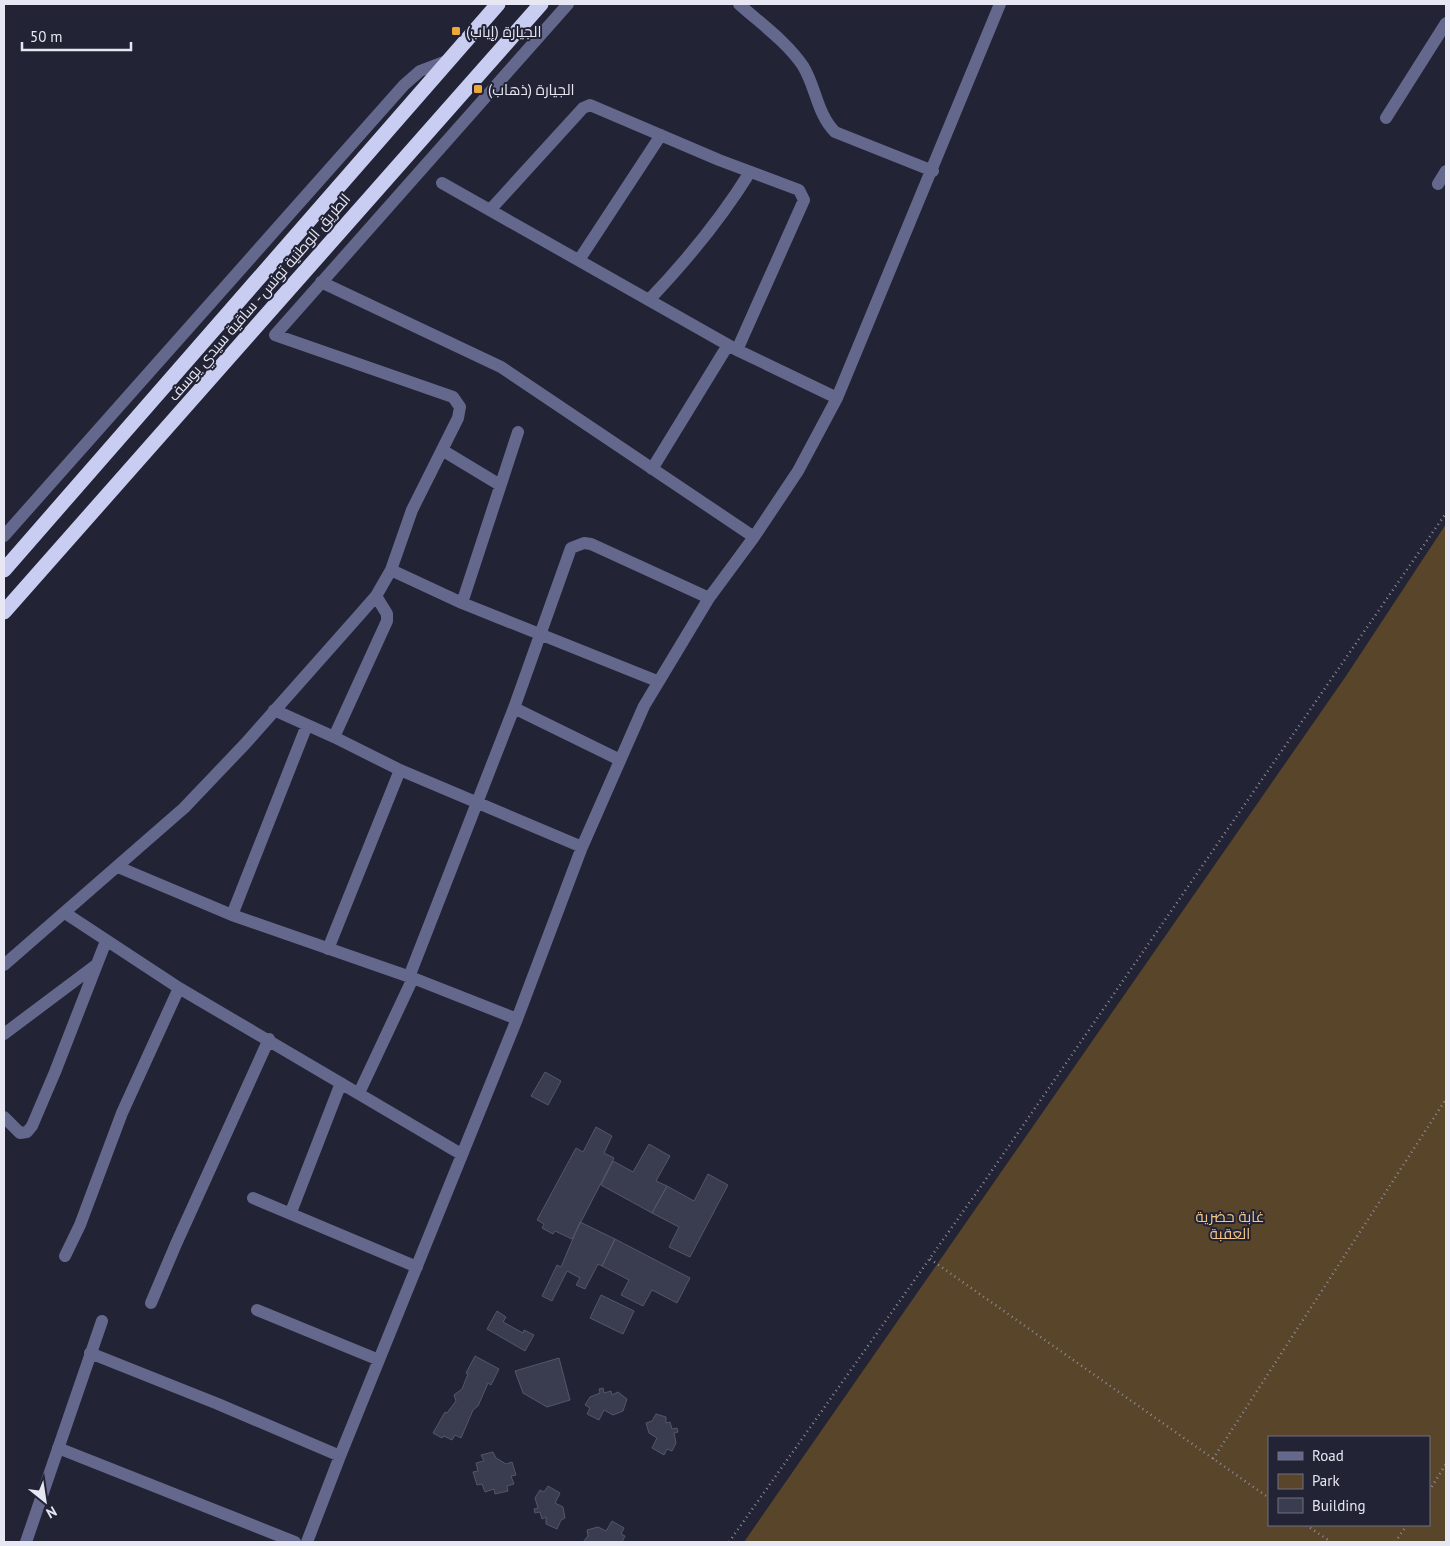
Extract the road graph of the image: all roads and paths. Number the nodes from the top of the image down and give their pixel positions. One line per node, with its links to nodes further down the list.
1 (498, 4): 7 (highway, الطريق الوطنية تونس - ساقية سيدي يوسف)
2 (541, 4): 33 (highway, الطريق الوطنية تونس - ساقية سيدي يوسف)
3 (568, 4): 17 (street)
4 (739, 4): 10 (street)
5 (1000, 4): 10 (street)
6 (1446, 23): 8 (street)
7 (449, 60): 26 (street); 28 (highway, الطريق الوطنية تونس - ساقية سيدي يوسف)
8 (1386, 118)
9 (662, 135): 12 (street); 15 (street); 16 (street)
10 (933, 171): 20 (street)
11 (1446, 171): 14 (street)
12 (750, 172): 18 (street); 19 (street)
13 (442, 182): 15 (street)
14 (1438, 184)
15 (490, 210): 16 (street)
16 (579, 260): 18 (street)
17 (321, 282): 22 (street); 23 (street)
18 (649, 300): 19 (street)
19 (733, 347): 20 (street); 23 (street)
20 (837, 398): 27 (street)
21 (518, 432): 24 (street)
22 (442, 450): 24 (street); 29 (street)
23 (652, 468): 27 (street)
24 (500, 485): 32 (street)
25 (1446, 513): 64 (path)
26 (4, 536)
27 (754, 537): 31 (street)
28 (4, 570)
29 (391, 570): 30 (street); 32 (street)
30 (376, 596): 37 (street); 39 (street)
31 (709, 598): 34 (street); 35 (street)
32 (462, 604): 34 (street)
33 (4, 612)
34 (541, 635): 35 (street); 36 (street)
35 (657, 681): 40 (street)
36 (514, 708): 40 (street); 42 (street)
37 (274, 710): 38 (street); 44 (street)
38 (308, 725): 39 (street); 46 (street)
39 (334, 737): 41 (street)
40 (620, 760): 43 (street)
41 (400, 770): 42 (street); 48 (street)
42 (477, 802): 43 (street); 51 (street)
43 (582, 846): 53 (street)
44 (118, 867): 45 (street); 46 (street)
45 (65, 913): 47 (street); 50 (street)
46 (232, 915): 48 (street)
47 (106, 940): 49 (street); 52 (street)
48 (328, 949): 51 (street)
49 (96, 965): 54 (street); 59 (street)
50 (4, 966)
51 (411, 978): 53 (street); 57 (street)
52 (179, 988): 55 (street); 63 (street)
53 (517, 1019): 60 (street)
54 (4, 1034)
55 (269, 1039): 56 (street); 66 (street)
56 (342, 1083): 57 (street); 62 (street)
57 (359, 1093): 60 (street)
58 (1446, 1099): 73 (path)
59 (4, 1117)
60 (461, 1154): 65 (street)
61 (253, 1198): 62 (street)
62 (291, 1212): 65 (street)
63 (65, 1256)
64 (930, 1259): 73 (path); 82 (path)
65 (417, 1267): 70 (street)
66 (151, 1303)
67 (257, 1310): 70 (street)
68 (102, 1321): 69 (street)
69 (90, 1353): 71 (street); 72 (street)
70 (379, 1360): 72 (street)
71 (58, 1448): 79 (street); 80 (street)
72 (340, 1456): 81 (street)
73 (1213, 1459): 76 (path)
74 (1446, 1464): 75 (path)
75 (1430, 1489)
76 (1268, 1497)
77 (1307, 1526): 83 (path)
78 (1406, 1526): 84 (path)
79 (26, 1542)
80 (295, 1542)
81 (307, 1542)
82 (729, 1542)
83 (1331, 1542)
84 (1395, 1542)

